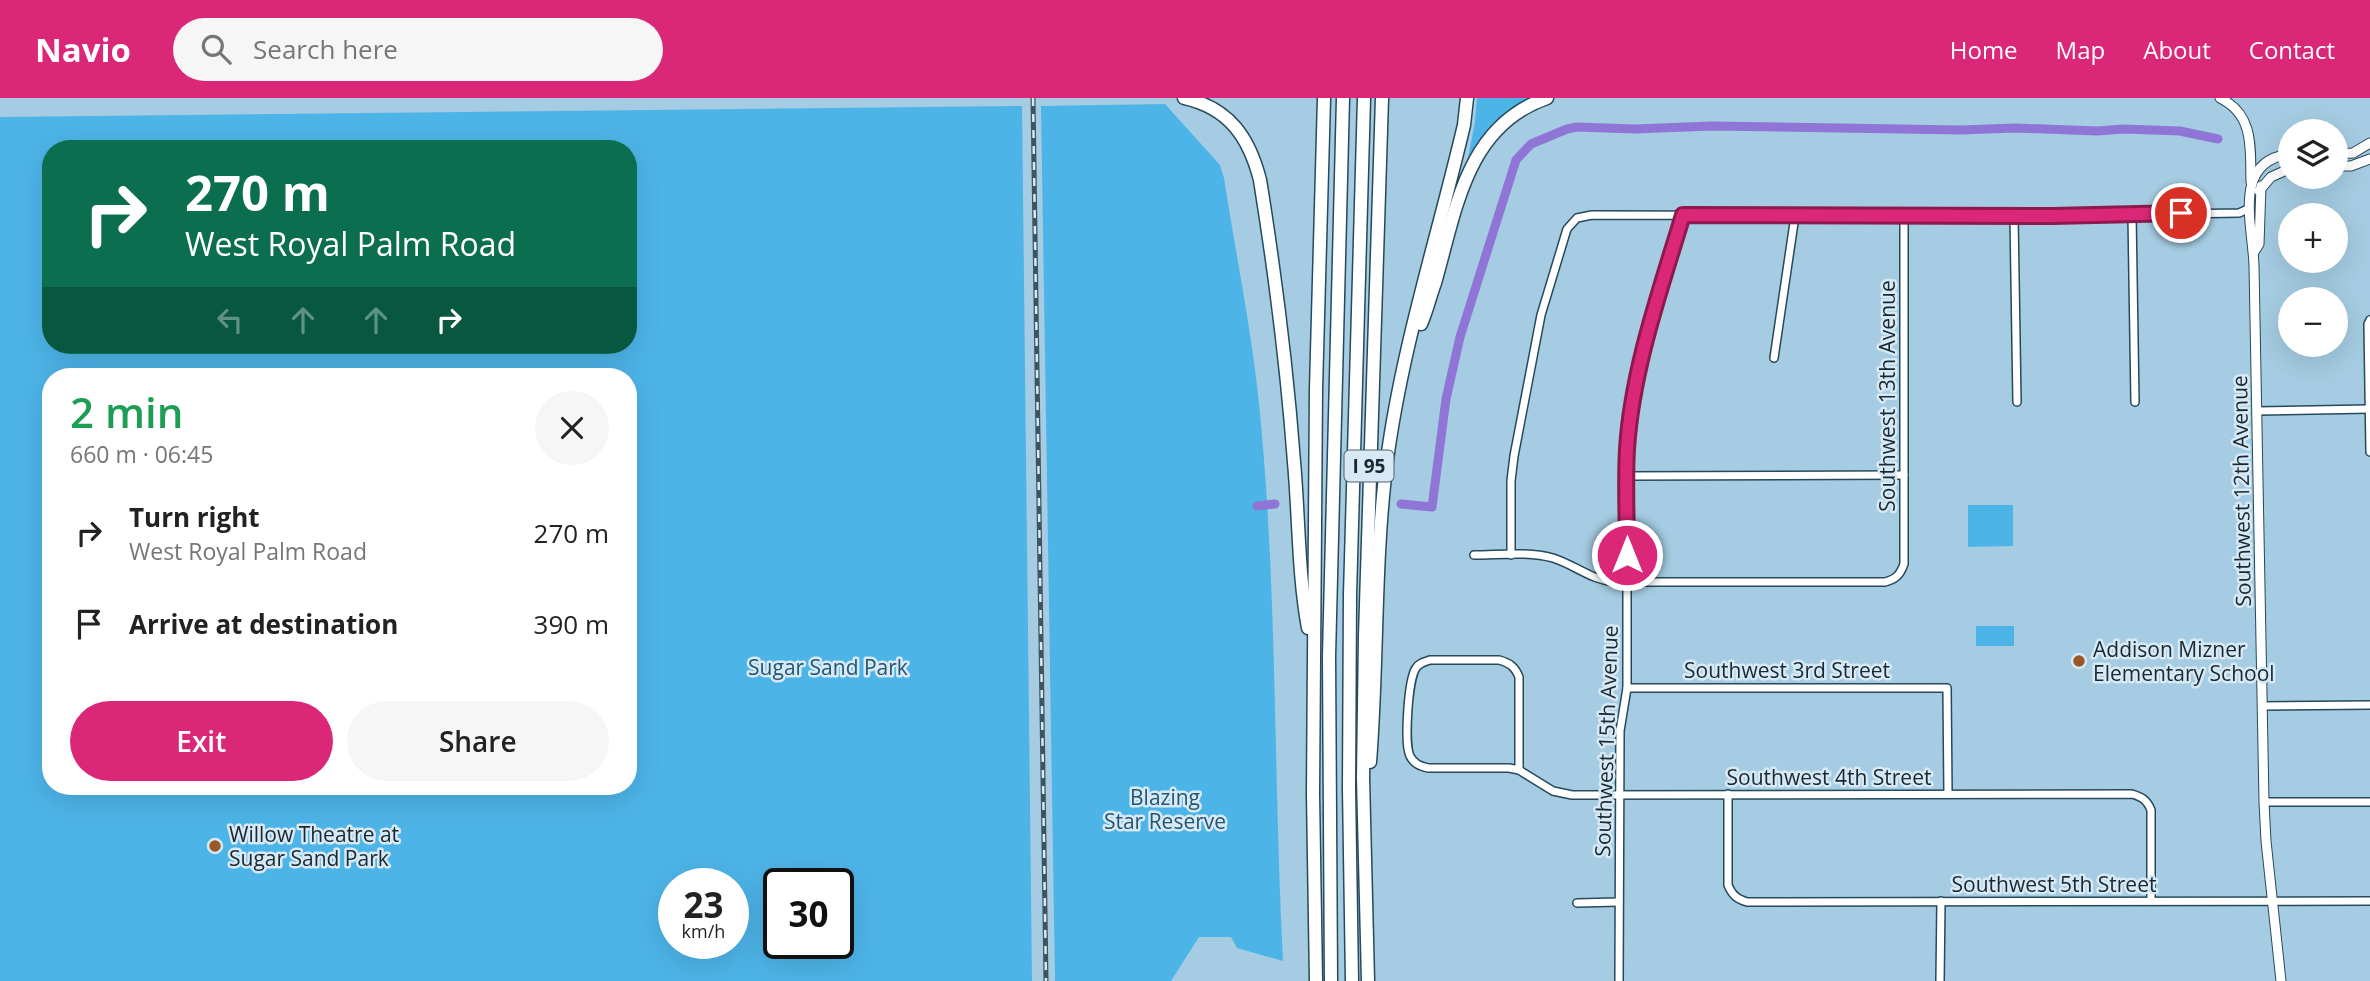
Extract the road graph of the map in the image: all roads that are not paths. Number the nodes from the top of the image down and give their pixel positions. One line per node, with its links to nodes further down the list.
1 (1184, 98): 38 (highway)
2 (1467, 98): 26 (highway)
3 (1547, 98): 26 (highway)
4 (2220, 98): 16 (street, Southwest 12th Avenue)
5 (1364, 101): 57 (highway)
6 (1324, 102): 38 (highway, I 95)
7 (1343, 102): 56 (highway)
8 (1382, 102): 48 (highway, I 95)
9 (2370, 143): 10 (street)
10 (2348, 153)
11 (2278, 156): 16 (street)
12 (2370, 159): 14 (street)
13 (2370, 165): 14 (street)
14 (2351, 166)
15 (2278, 174): 17 (street)
16 (2251, 184): 18 (street, Southwest 12th Avenue)
17 (2261, 186): 18 (street); 24 (street, Southwest 12th Avenue)
18 (2250, 208): 19 (street); 24 (street, Southwest 12th Avenue)
19 (2132, 214): 23 (street); 29 (street)
20 (1683, 215): 21 (street); 34 (street, Southwest 15th Avenue); 36 (street)
21 (1795, 216): 22 (street); 27 (street)
22 (1904, 216): 23 (street); 33 (street, Southwest 13th Avenue)
23 (2014, 216): 28 (street)
24 (2254, 252): 31 (street, Southwest 12th Avenue)
25 (2370, 320): 30 (street)
26 (1409, 349): 48 (highway)
27 (1774, 358)
28 (2017, 402)
29 (2135, 402)
30 (2369, 409): 31 (street); 32 (street)
31 (2257, 411): 41 (street, Southwest 12th Avenue)
32 (2370, 452)
33 (1904, 475): 34 (street); 37 (street, Southwest 13th Avenue)
34 (1627, 476): 37 (street, Southwest 15th Avenue)
35 (1474, 555): 36 (street)
36 (1511, 555): 37 (street)
37 (1627, 582): 39 (street, Southwest 15th Avenue)
38 (1313, 655): 55 (highway, I 95)
39 (1627, 688): 43 (street, Southwest 15th Avenue); 45 (street, Southwest 3rd Street)
40 (2370, 705): 41 (street)
41 (2263, 706): 46 (street, Southwest 12th Avenue)
42 (1519, 770): 42 (street); 43 (street, Southwest 4th Street)
43 (1619, 794): 44 (street, Southwest 4th Street); 53 (street, Southwest 15th Avenue)
44 (1728, 794): 45 (street, Southwest 4th Street); 49 (street, Southwest 5th Street)
45 (1948, 794): 50 (street, Southwest 4th Street)
46 (2264, 802): 47 (street); 51 (street, Southwest 12th Avenue)
47 (2370, 802)
48 (1366, 825): 58 (highway, I 95)
49 (1941, 901): 50 (street, Southwest 5th Street); 60 (street)
50 (2151, 901): 51 (street, Southwest 5th Street)
51 (2273, 901): 52 (street, Southwest 5th Street); 61 (street, Southwest 12th Avenue)
52 (2370, 901)
53 (1619, 902): 54 (street); 59 (street, Southwest 15th Avenue)
54 (1577, 903)
55 (1316, 981)
56 (1331, 981)
57 (1352, 981)
58 (1368, 981)
59 (1619, 981)
60 (1940, 981)
61 (2281, 981)

